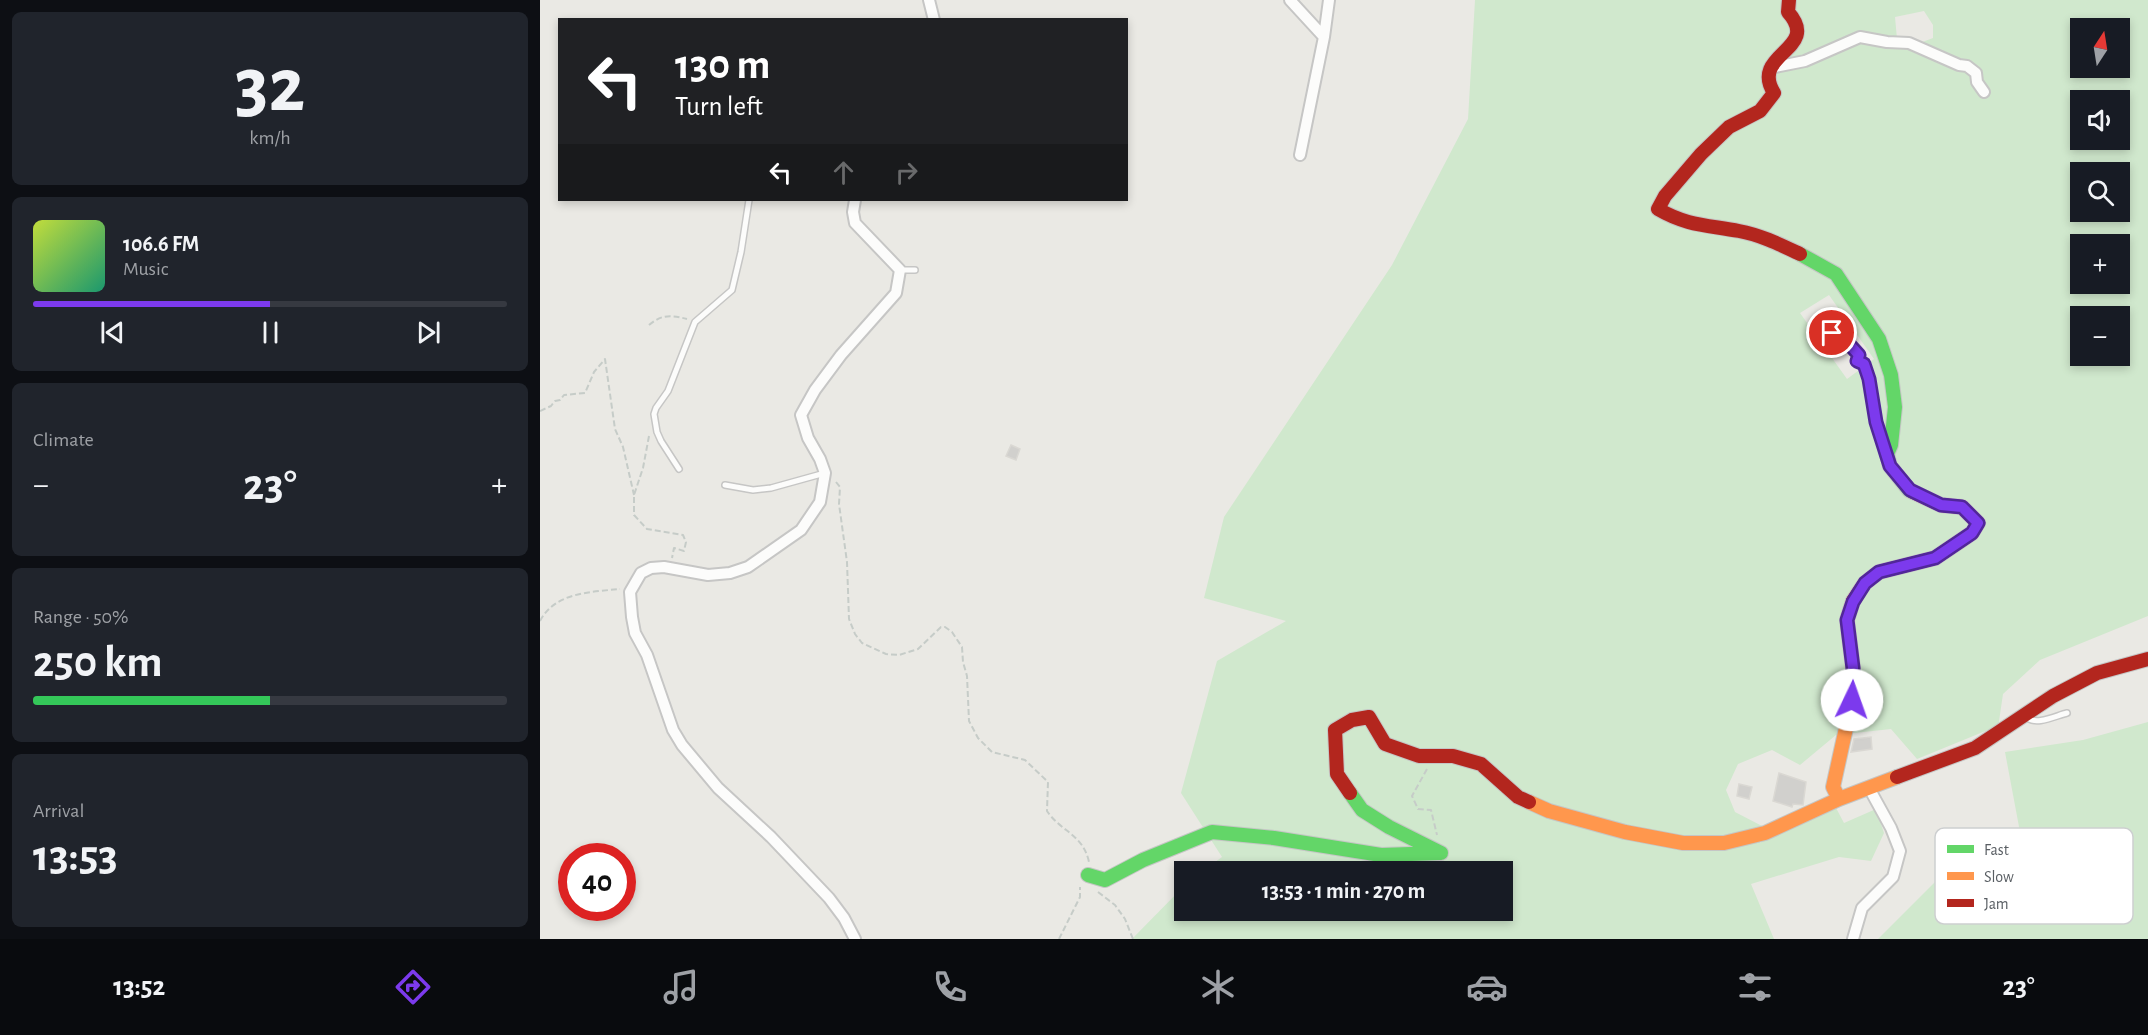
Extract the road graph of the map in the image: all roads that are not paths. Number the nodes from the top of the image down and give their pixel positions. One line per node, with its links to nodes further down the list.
1 (929, 0): 5 (street)
2 (1290, 0): 6 (street)
3 (1329, 0): 6 (street)
4 (1789, 0): 7 (street)
5 (934, 18)
6 (1324, 37): 9 (street)
7 (1769, 68): 8 (street); 15 (street)
8 (1984, 92)
9 (1300, 155)
10 (749, 201): 16 (lane)
11 (855, 201): 12 (street)
12 (900, 270): 13 (lane); 17 (street)
13 (915, 270)
14 (1829, 324): 15 (lane)
15 (1887, 454): 23 (street)
16 (680, 469)
17 (825, 473): 18 (lane); 25 (street)
18 (725, 485)
19 (2148, 659): 21 (street)
20 (2067, 713): 21 (lane)
21 (2024, 716): 22 (street)
22 (1869, 788): 23 (street); 26 (street)
23 (1839, 799): 24 (street)
24 (1088, 875)
25 (855, 939)
26 (1853, 939)

